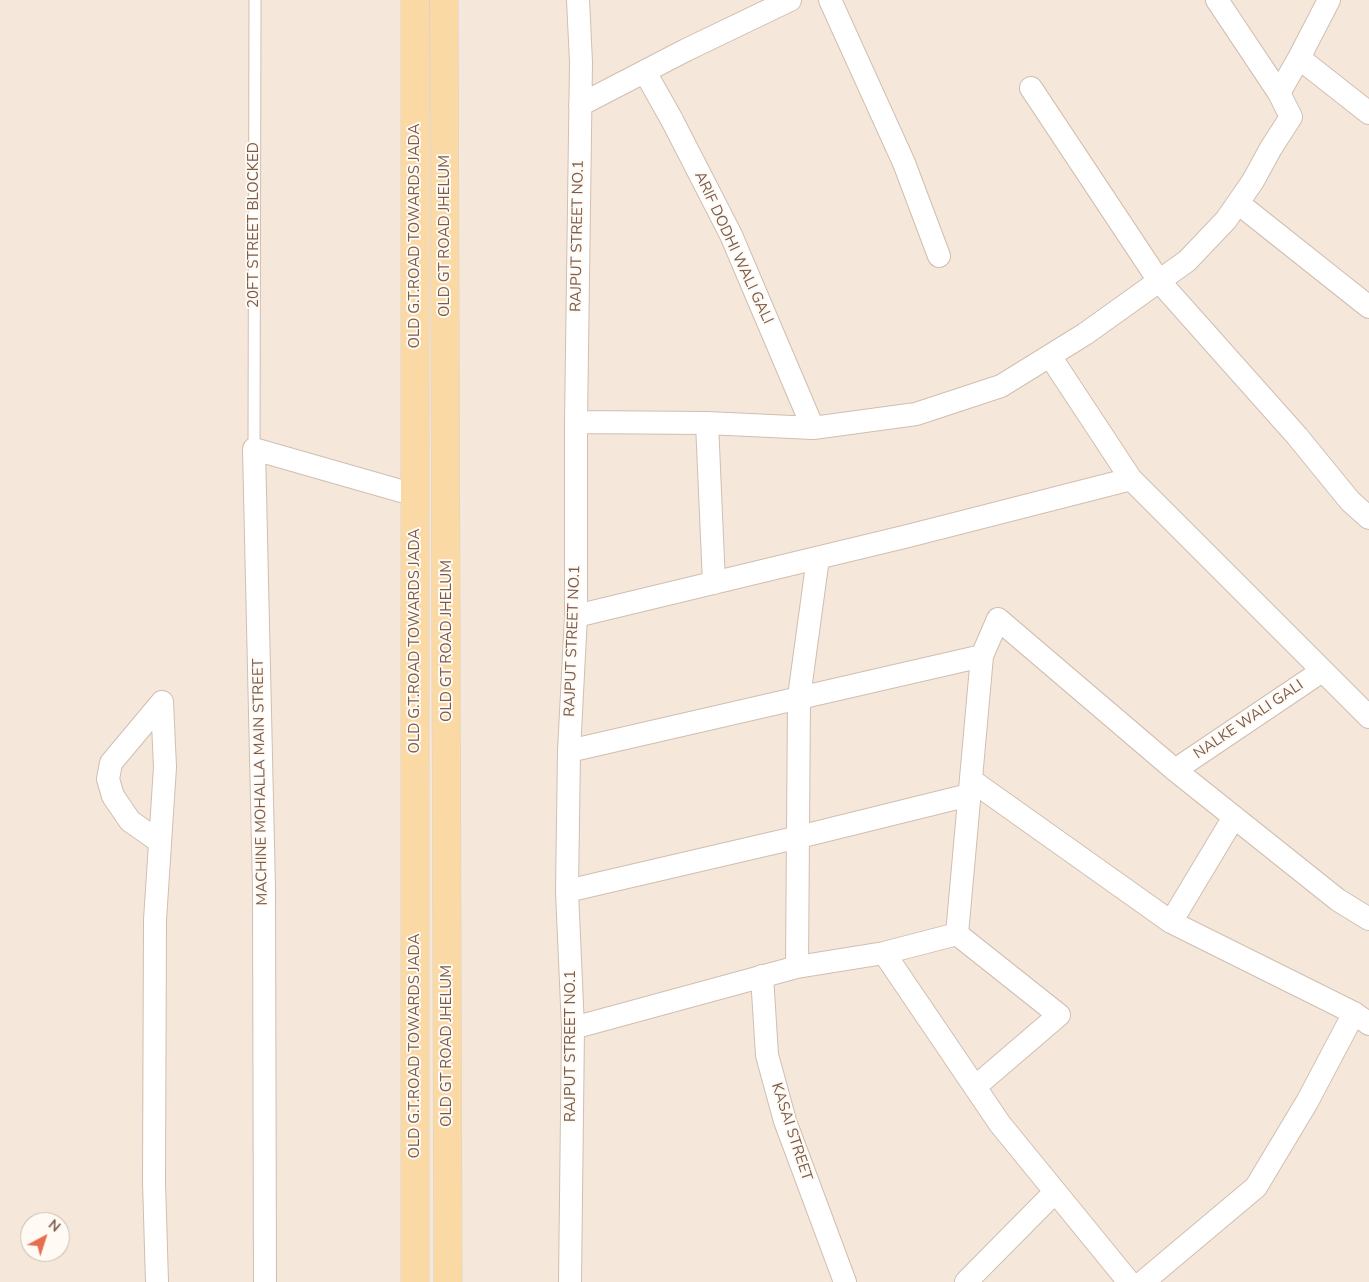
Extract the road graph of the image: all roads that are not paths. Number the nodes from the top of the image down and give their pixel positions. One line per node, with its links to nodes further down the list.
1 (255, 0): 23 (lane, 20FT STREET BLOCKED)
2 (415, 0): 25 (main road, OLD G.T.ROAD TOWARDS JADA)
3 (444, 0): 54 (main road, OLD GT ROAD JHELUM)
4 (578, 0): 13 (street, RAJPUT STREET NO.1)
5 (790, 0): 10 (street)
6 (830, 0): 16 (street)
7 (1218, 0): 12 (street)
8 (1329, 0): 9 (street)
9 (1300, 58): 12 (street); 14 (street)
10 (645, 72): 13 (street); 22 (street, ARIF DODHI WALI GALI)
11 (1031, 88): 17 (street)
12 (1279, 93): 15 (street)
13 (580, 106): 20 (street, RAJPUT STREET NO.1)
14 (1369, 114)
15 (1238, 203): 17 (street); 18 (street)
16 (939, 256)
17 (1159, 281): 19 (street); 26 (street)
18 (1369, 307)
19 (1050, 356): 22 (street); 24 (street)
20 (576, 422): 21 (street); 29 (street, RAJPUT STREET NO.1)
21 (707, 423): 22 (street); 28 (street)
22 (812, 428)
23 (254, 449): 25 (street); 52 (street, MACHINE MOHALLA MAIN STREET)
24 (1131, 479): 27 (street); 31 (street)
25 (415, 491): 53 (main road, OLD G.T.ROAD TOWARDS JADA)
26 (1369, 518)
27 (818, 558): 28 (street); 32 (street)
28 (714, 583): 29 (street)
29 (576, 616): 34 (street, RAJPUT STREET NO.1)
30 (982, 656): 32 (street); 35 (street); 36 (street)
31 (1322, 671): 33 (street); 35 (street, NALKE WALI GALI)
32 (799, 697): 34 (street); 38 (street)
33 (1369, 717)
34 (569, 751): 40 (street, RAJPUT STREET NO.1)
35 (1175, 770): 37 (street)
36 (970, 787): 38 (street); 42 (street); 43 (street)
37 (1234, 817): 41 (street); 42 (street)
38 (798, 837): 40 (street); 45 (street)
39 (160, 842): 39 (street); 51 (street)
40 (567, 891): 48 (street, RAJPUT STREET NO.1)
41 (1369, 919)
42 (1171, 922): 47 (street)
43 (957, 934): 44 (street); 49 (street)
44 (884, 953): 45 (street); 49 (street)
45 (797, 966): 46 (street)
46 (762, 976): 48 (street); 56 (street, KASAI STREET)
47 (1362, 1018): 59 (street)
48 (573, 1028): 55 (street, RAJPUT STREET NO.1)
49 (975, 1087): 50 (street)
50 (1055, 1192): 57 (street); 58 (street)
51 (157, 1282)
52 (265, 1282)
53 (416, 1282)
54 (448, 1282)
55 (570, 1282)
56 (845, 1282)
57 (966, 1282)
58 (1129, 1282)
59 (1143, 1282)

